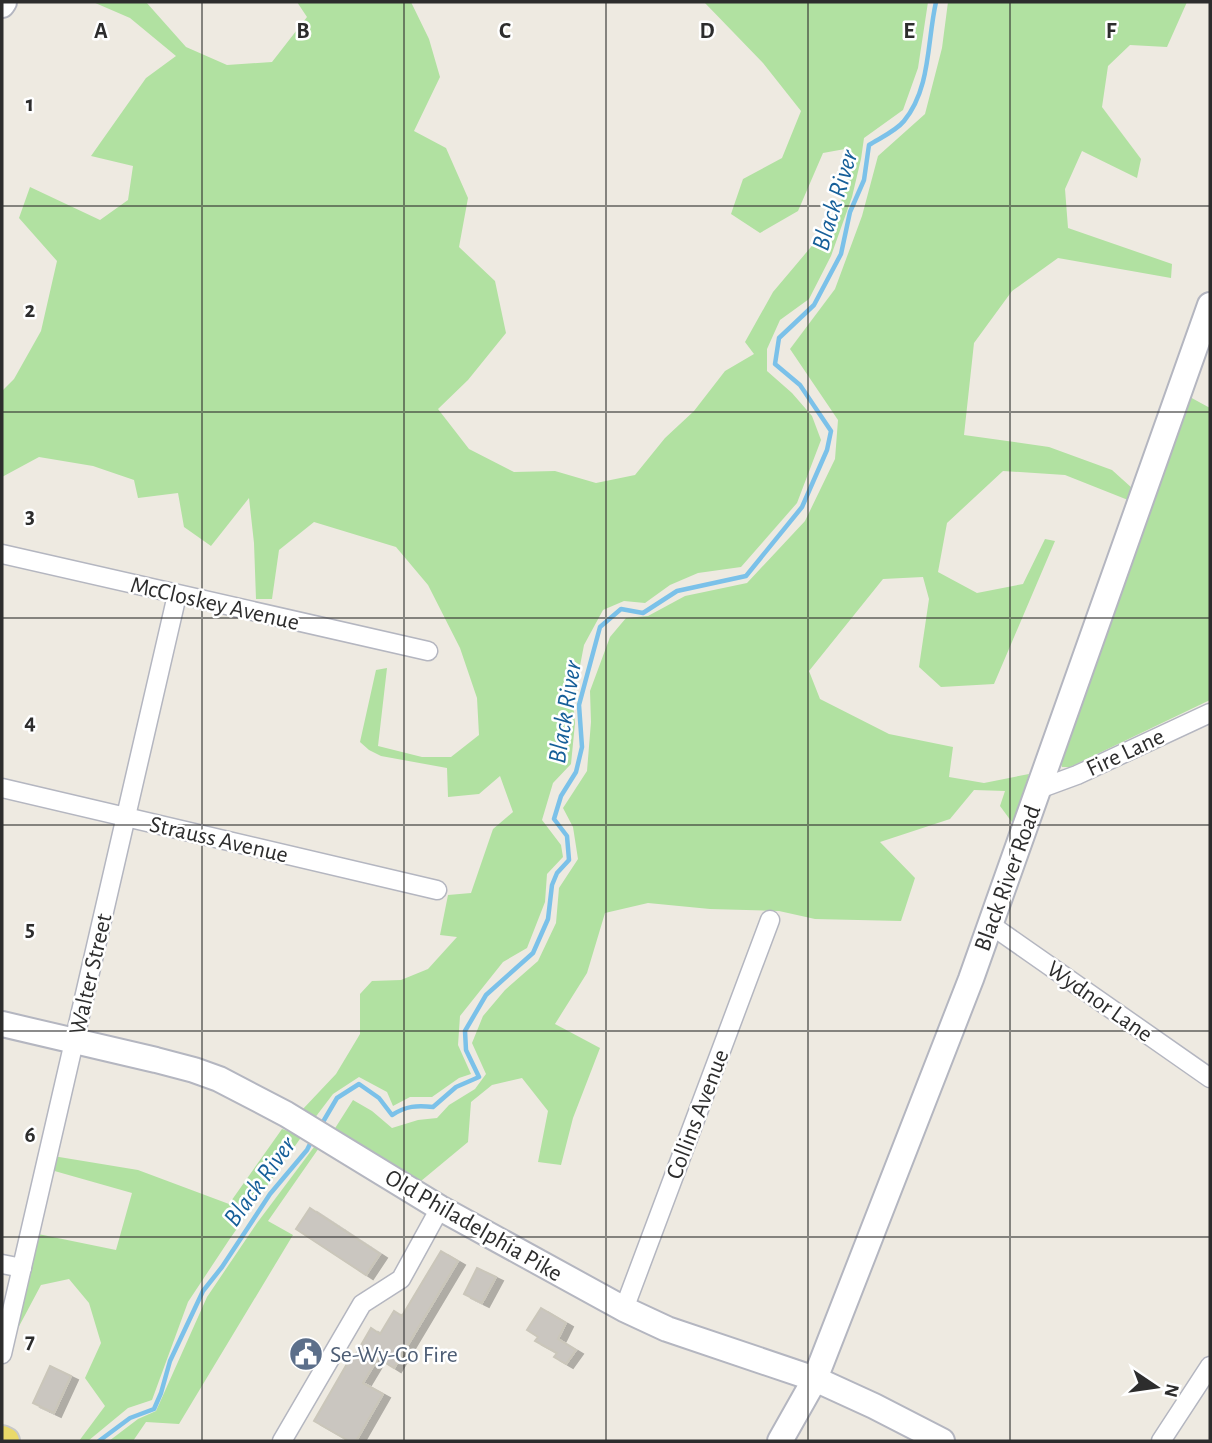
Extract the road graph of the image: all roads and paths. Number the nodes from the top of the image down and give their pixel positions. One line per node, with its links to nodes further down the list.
1 (1210, 305): 7 (street, Black River Road)
2 (2, 554): 3 (street, McCloskey Avenue)
3 (177, 595): 4 (street, McCloskey Avenue); 8 (street, Walter Street)
4 (428, 651)
5 (1210, 713): 7 (street, Fire Lane)
6 (2, 788): 8 (street, Strauss Avenue)
7 (1039, 789): 11 (street, Black River Road)
8 (126, 817): 9 (street, Strauss Avenue); 13 (street, Walter Street)
9 (437, 890)
10 (770, 920): 18 (street, Collins Avenue)
11 (990, 925): 14 (street, Wydnor Lane); 21 (street, Black River Road)
12 (2, 1024): 13 (street, Old Philadelphia Pike)
13 (74, 1040): 15 (street, Old Philadelphia Pike); 17 (street, Walter Street)
14 (1210, 1078)
15 (440, 1208): 18 (street, Old Philadelphia Pike); 22 (street)
16 (2, 1264): 17 (street)
17 (22, 1268): 19 (street, Walter Street)
18 (624, 1309): 21 (street, Old Philadelphia Pike)
19 (2, 1354)
20 (1210, 1366): 25 (street)
21 (815, 1379): 23 (street, Black River Road); 24 (street, Old Philadelphia Pike)
22 (282, 1441)
23 (780, 1441)
24 (942, 1441)
25 (1161, 1441)

